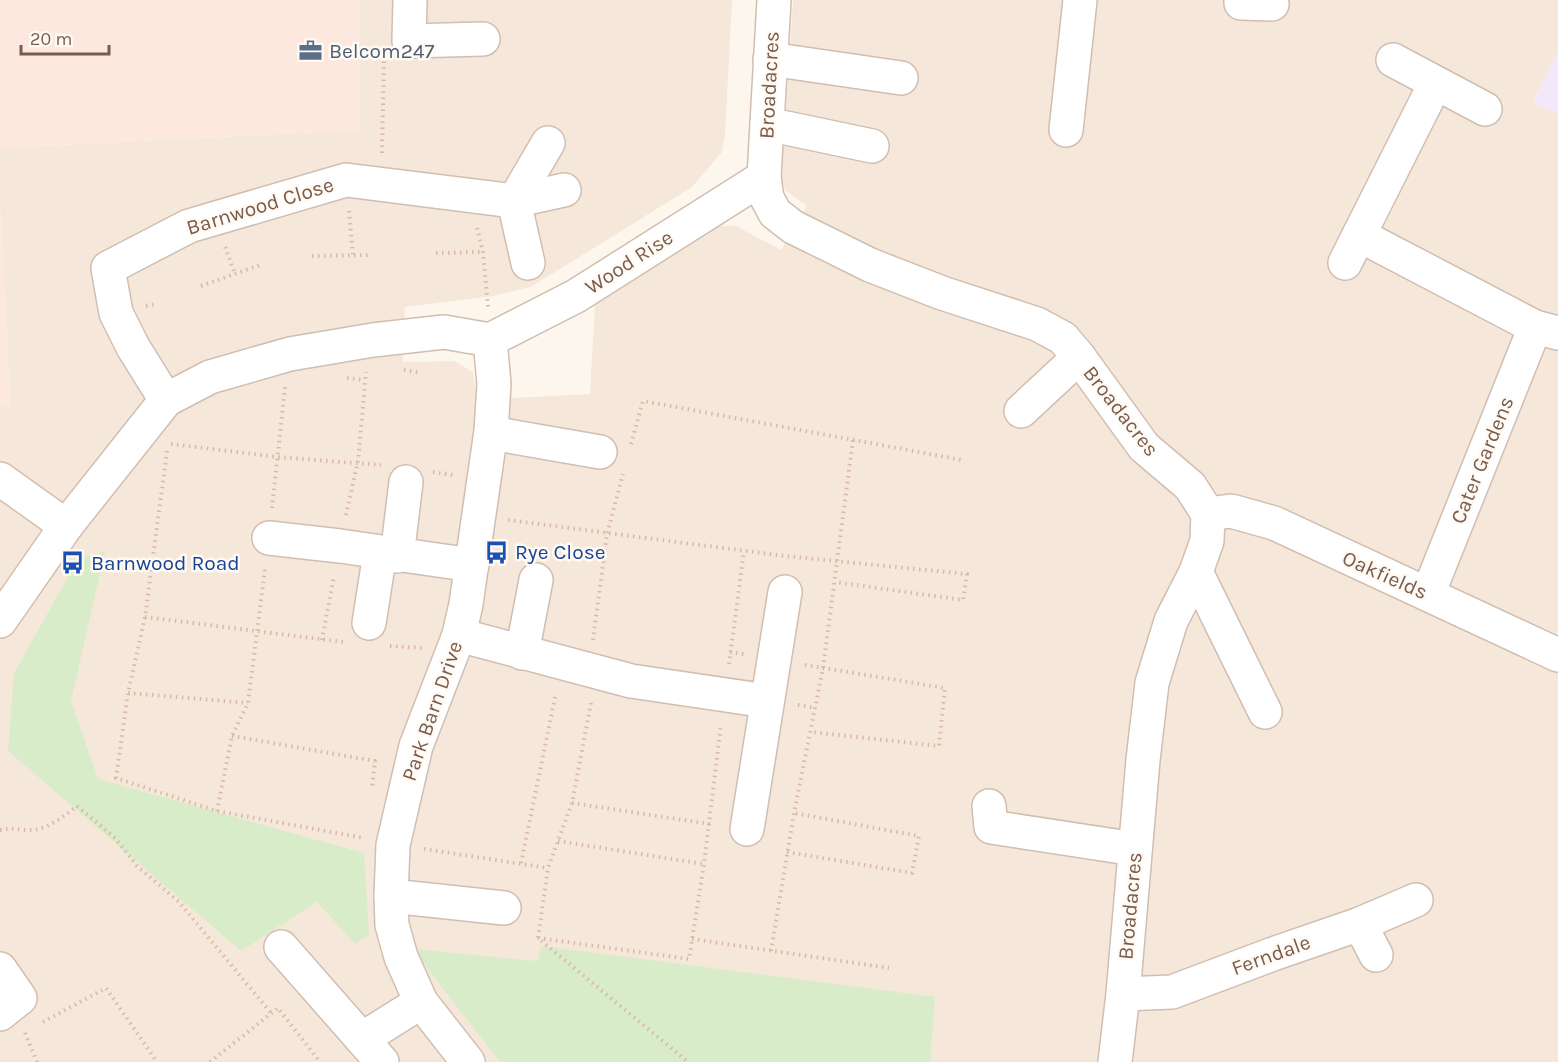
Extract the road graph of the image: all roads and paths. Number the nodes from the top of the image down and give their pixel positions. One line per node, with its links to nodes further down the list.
1 (410, 0): 4 (street)
2 (774, 0): 6 (street, Broadacres)
3 (1080, 0): 12 (street)
4 (483, 39)
5 (384, 57): 17 (path)
6 (770, 59): 8 (street); 11 (street, Broadacres)
7 (1393, 60): 9 (street)
8 (901, 78)
9 (1435, 84): 10 (street); 29 (street, Cater Gardens)
10 (1485, 109)
11 (766, 124): 14 (street); 15 (street, Broadacres)
12 (1066, 130)
13 (548, 143): 20 (street)
14 (872, 146)
15 (764, 177): 31 (street, Wood Rise); 32 (street, Broadacres)
16 (346, 180): 17 (street, Barnwood Close); 23 (path); 35 (street, Barnwood Close)
17 (382, 183): 19 (street, Barnwood Close)
18 (564, 190): 20 (street, Barnwood Close)
19 (468, 195): 20 (street, Barnwood Close); 21 (path)
20 (514, 201): 26 (street)
21 (483, 252): 22 (path); 31 (path)
22 (436, 253)
23 (353, 255): 24 (path); 25 (path)
24 (371, 255)
25 (312, 256)
26 (528, 263)
27 (263, 264): 28 (path)
28 (201, 286)
29 (1546, 330): 60 (street, Cater Gardens)
30 (373, 340): 31 (street); 34 (path); 35 (street)
31 (490, 340): 39 (street, Park Barn Drive)
32 (1079, 357): 36 (street); 47 (street, Broadacres)
33 (356, 379): 34 (path)
34 (364, 380): 38 (path)
35 (166, 400): 49 (street)
36 (1021, 411)
37 (282, 412): 42 (path)
38 (360, 432)
39 (491, 434): 41 (street); 48 (street, Park Barn Drive)
40 (853, 440): 41 (path); 43 (path); 54 (path)
41 (618, 455): 50 (path)
42 (278, 456): 44 (path); 51 (path); 61 (path)
43 (962, 460)
44 (358, 461)
45 (0, 479): 49 (street)
46 (406, 482): 53 (street)
47 (1208, 514): 56 (street, Broadacres); 60 (street, Oakfields)
48 (479, 515): 50 (path); 55 (street, Park Barn Drive)
49 (66, 526): 62 (street)
50 (607, 534): 52 (path); 66 (path)
51 (269, 538): 53 (street); 63 (path)
52 (744, 551): 54 (path); 67 (path)
53 (389, 554): 55 (street); 65 (street)
54 (838, 561): 58 (path); 58 (path)
55 (472, 565): 64 (street, Park Barn Drive)
56 (1196, 572): 78 (street); 91 (street, Broadacres)
57 (536, 580): 68 (street)
58 (835, 582): 71 (path)
59 (785, 592): 70 (street)
60 (1428, 594): 69 (street, Oakfields)
61 (145, 617): 63 (path); 73 (path)
62 (0, 621)
63 (258, 630): 65 (path); 76 (path)
64 (459, 635): 65 (path); 68 (street); 89 (street, Park Barn Drive)
65 (370, 637)
66 (592, 644)
67 (730, 652): 70 (path); 72 (path)
68 (522, 653): 72 (street)
69 (1558, 655)
70 (774, 659): 71 (path); 75 (street)
71 (823, 668): 79 (path); 79 (path)
72 (727, 682): 75 (street); 86 (path)
73 (128, 693): 76 (path); 84 (path)
74 (555, 700): 93 (path)
75 (767, 701): 87 (street)
76 (248, 703): 80 (path)
77 (590, 706): 82 (path)
78 (1265, 712)
79 (811, 732): 85 (path)
80 (232, 736): 81 (path); 84 (path)
81 (371, 795)
82 (572, 803): 86 (path); 90 (path)
83 (989, 806): 91 (street)
84 (217, 812): 89 (path)
85 (794, 813): 92 (path); 92 (path)
86 (709, 824): 94 (path)
87 (747, 829)
88 (0, 830): 109 (path)
89 (380, 836): 93 (path); 96 (street, Park Barn Drive)
90 (558, 841): 94 (path); 95 (path)
91 (1135, 849): 107 (street, Broadacres)
92 (787, 852): 103 (path)
93 (521, 863): 95 (path)
94 (704, 864): 101 (path)
95 (548, 868): 100 (path)
96 (391, 896): 98 (street); 108 (street, Park Barn Drive)
97 (1416, 900): 99 (street, Ferndale)
98 (504, 908)
99 (1360, 924): 104 (street); 107 (street, Ferndale)
100 (538, 938): 101 (path); 119 (path)
101 (692, 939): 103 (path)
102 (281, 947): 113 (street)
103 (771, 951): 105 (path)
104 (1376, 955)
105 (889, 968)
106 (0, 969): 110 (street)
107 (1123, 994): 120 (street, Broadacres)
108 (421, 1002): 113 (street); 118 (street, Park Barn Drive)
109 (271, 1013): 116 (path); 117 (path)
110 (0, 1014)
111 (45, 1021): 115 (path)
112 (31, 1028): 114 (path)
113 (372, 1050)
114 (37, 1062)
115 (157, 1062)
116 (210, 1062)
117 (320, 1062)
118 (468, 1062)
119 (688, 1062)
120 (1115, 1062)

